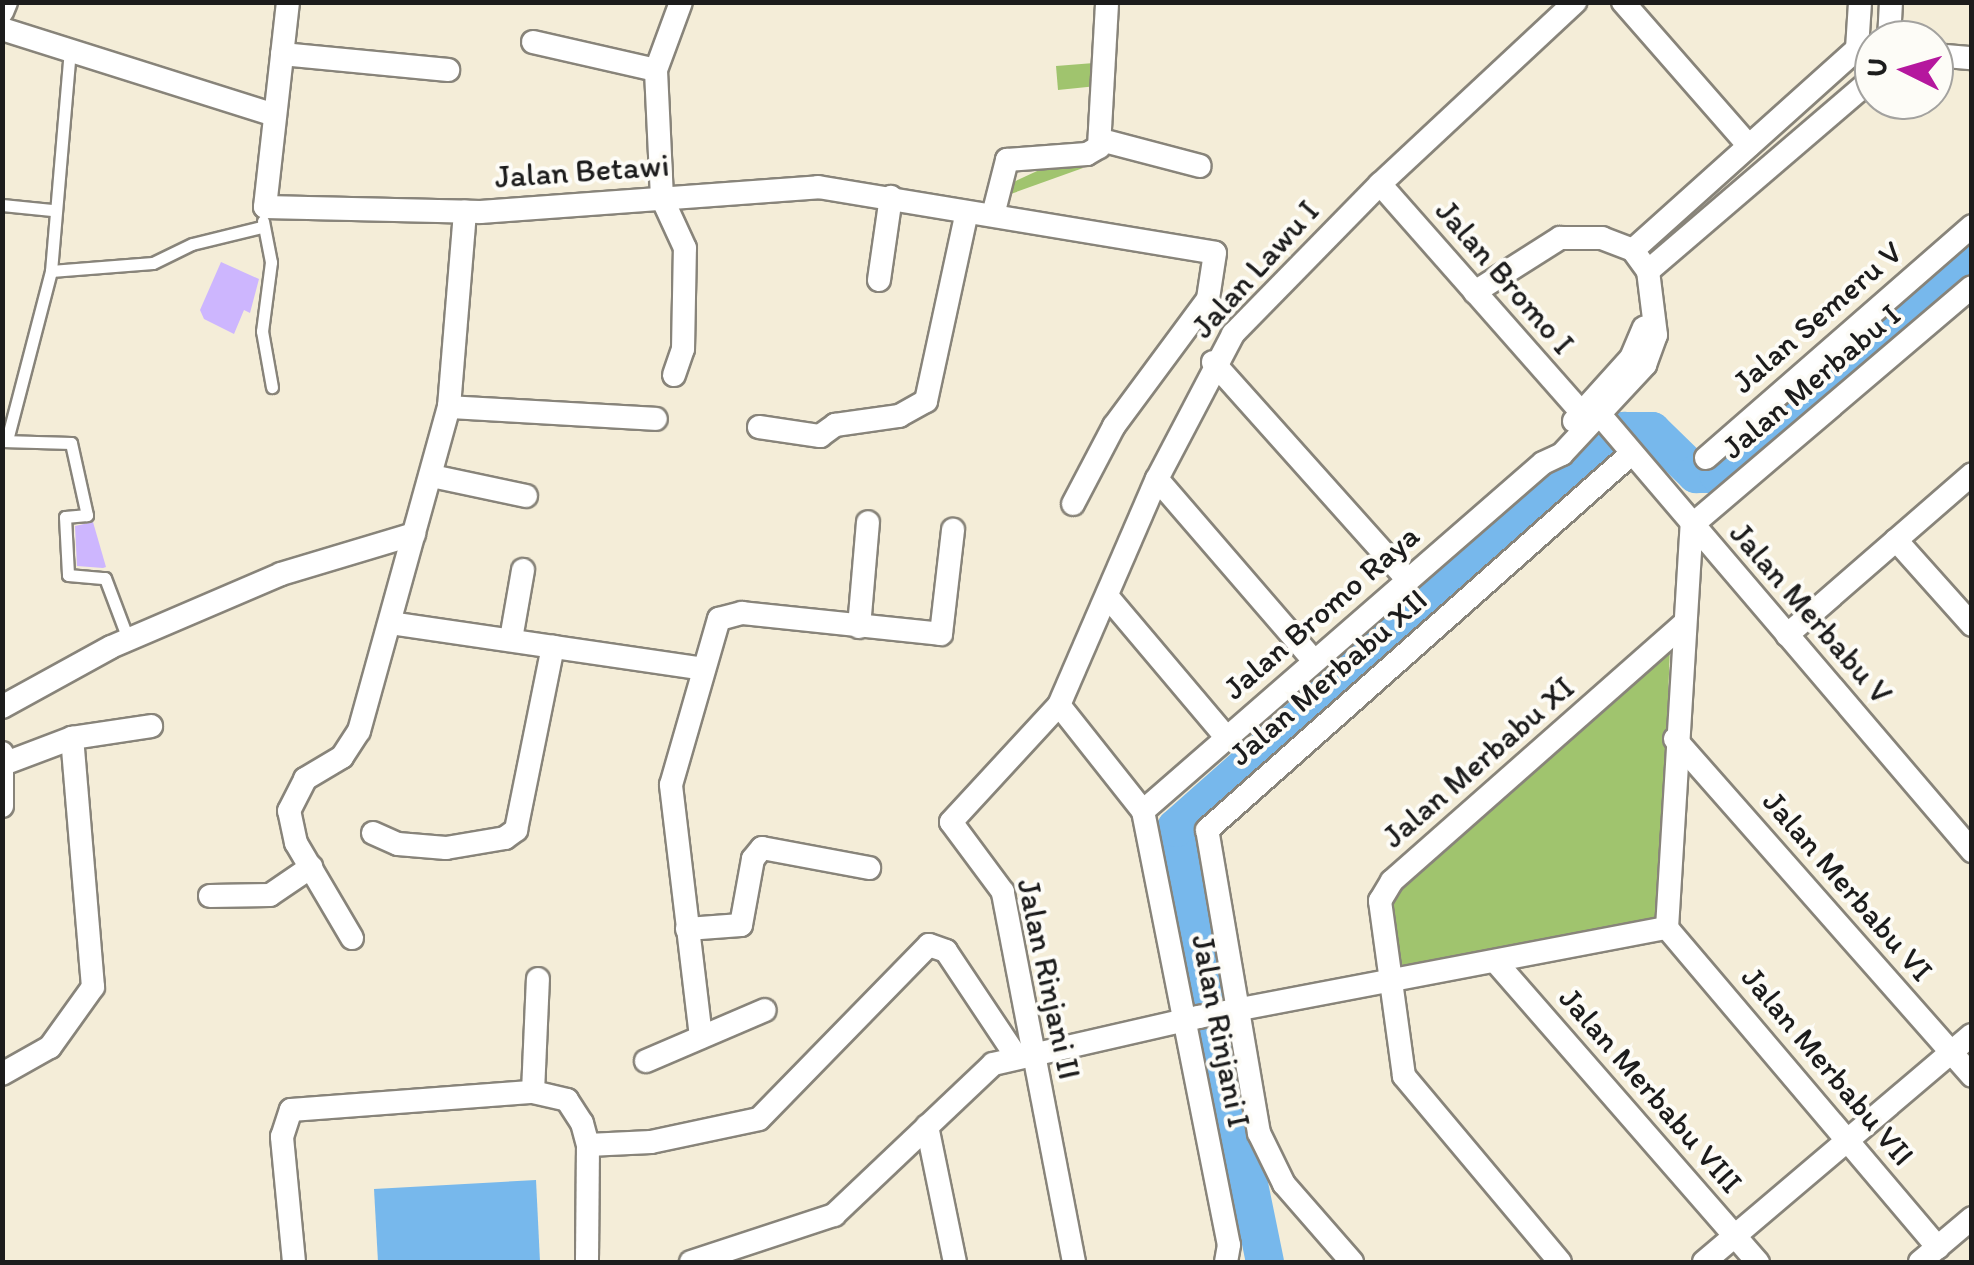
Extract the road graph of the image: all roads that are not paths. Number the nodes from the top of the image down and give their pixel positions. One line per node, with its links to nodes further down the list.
1 (6, 2): 7 (street)
2 (288, 2): 11 (street)
3 (681, 2): 14 (street)
4 (1107, 2): 17 (street)
5 (1575, 2): 20 (street, Jalan Lawu I)
6 (1622, 2): 18 (street)
7 (2, 12)
8 (2, 29): 10 (street)
9 (533, 42): 14 (street)
10 (70, 50): 16 (street); 24 (lane)
11 (282, 54): 13 (street); 16 (street)
12 (1854, 59): 18 (street)
13 (448, 70)
14 (656, 70): 22 (street)
15 (1854, 95): 33 (street)
16 (274, 115): 28 (street)
17 (1101, 140): 19 (street); 27 (street)
18 (1749, 146): 30 (street)
19 (1200, 166)
20 (1380, 184): 35 (street, Jalan Bromo I); 36 (street, Jalan Lawu I)
21 (891, 197): 22 (street, Jalan Betawi); 26 (street, Jalan Betawi); 32 (street)
22 (662, 198): 25 (street, Jalan Betawi); 37 (street)
23 (2, 204): 24 (lane)
24 (52, 210): 31 (lane)
25 (466, 212): 28 (street, Jalan Betawi); 39 (street)
26 (967, 212): 27 (street, Jalan Betawi); 42 (street)
27 (993, 215): 50 (street, Jalan Betawi)
28 (264, 217): 31 (lane); 38 (lane)
29 (1972, 226): 45 (street, Jalan Semeru V)
30 (1634, 250): 33 (street); 35 (street)
31 (51, 271): 43 (lane)
32 (879, 280)
33 (1651, 281): 40 (street, Jalan Bromo Raya)
34 (1972, 287): 52 (street, Jalan Merbabu I)
35 (1475, 292): 40 (street, Jalan Bromo I)
36 (1213, 362): 48 (street, Jalan Lawu I); 57 (street)
37 (674, 375)
38 (272, 387)
39 (449, 407): 41 (street); 47 (street)
40 (1597, 418): 44 (street, Jalan Merbabu V); 57 (street, Jalan Bromo Raya)
41 (656, 419)
42 (758, 427)
43 (4, 440): 64 (lane)
44 (1628, 449): 52 (street, Jalan Merbabu V); 90 (street, Jalan Merbabu XII)
45 (1706, 458)
46 (1972, 474): 55 (street)
47 (432, 476): 49 (street); 54 (street)
48 (1156, 479): 58 (street, Jalan Lawu I); 67 (street)
49 (526, 496)
50 (1073, 504)
51 (868, 522): 62 (street)
52 (1692, 524): 60 (street); 63 (street, Jalan Merbabu V)
53 (953, 530): 62 (street)
54 (414, 534): 59 (street); 64 (street)
55 (1896, 540): 61 (street); 63 (street)
56 (523, 570): 65 (street)
57 (1408, 580): 67 (street, Jalan Bromo Raya)
58 (1107, 596): 69 (street, Jalan Lawu I); 73 (street)
59 (390, 622): 65 (street); 80 (street)
60 (1684, 624): 74 (street); 88 (street, Jalan Merbabu XI)
61 (1972, 626)
62 (860, 627): 68 (street)
63 (1786, 635): 79 (street, Jalan Merbabu V)
64 (128, 639): 70 (street)
65 (511, 639): 66 (street)
66 (553, 647): 68 (street); 78 (street)
67 (1313, 660): 73 (street, Jalan Bromo Raya)
68 (700, 668): 84 (street)
69 (1060, 705): 77 (street); 95 (street, Jalan Rinjani II)
70 (2, 707)
71 (151, 726): 72 (street)
72 (72, 738): 75 (street); 97 (street)
73 (1226, 738): 77 (street, Jalan Bromo Raya)
74 (1676, 739): 83 (street); 94 (street, Jalan Merbabu VI)
75 (4, 758): 76 (street)
76 (2, 806)
77 (1143, 812): 91 (street, Jalan Rinjani I)
78 (373, 833)
79 (1972, 851)
80 (311, 867): 82 (street); 85 (street)
81 (869, 868): 84 (street)
82 (210, 896)
83 (1667, 928): 86 (street); 101 (street, Jalan Merbabu VII)
84 (687, 929): 93 (street)
85 (352, 938)
86 (1494, 961): 88 (street); 104 (street, Jalan Merbabu VIII)
87 (538, 979): 99 (street)
88 (1389, 981): 90 (street); 113 (street, Jalan Merbabu XI)
89 (766, 1010): 93 (street)
90 (1228, 1012): 91 (street); 112 (street)
91 (1193, 1019): 95 (street); 111 (street, Jalan Rinjani I)
92 (1972, 1035): 94 (street)
93 (701, 1037): 96 (street)
94 (1952, 1053): 98 (street, Jalan Merbabu VI); 101 (street)
95 (1024, 1054): 100 (street); 102 (street); 110 (street, Jalan Rinjani II)
96 (646, 1061)
97 (2, 1074)
98 (1972, 1076)
99 (533, 1092): 102 (street); 106 (street)
100 (927, 1126): 108 (street); 109 (street)
101 (1847, 1138): 104 (street); 105 (street, Jalan Merbabu VII)
102 (588, 1145): 107 (street)
103 (1972, 1218): 105 (street)
104 (1735, 1236): 114 (street); 115 (street, Jalan Merbabu VIII)
105 (1929, 1255)
106 (294, 1262)
107 (587, 1262)
108 (691, 1262)
109 (955, 1262)
110 (1074, 1262)
111 (1226, 1262)
112 (1352, 1262)
113 (1560, 1262)
114 (1704, 1262)
115 (1758, 1262)

